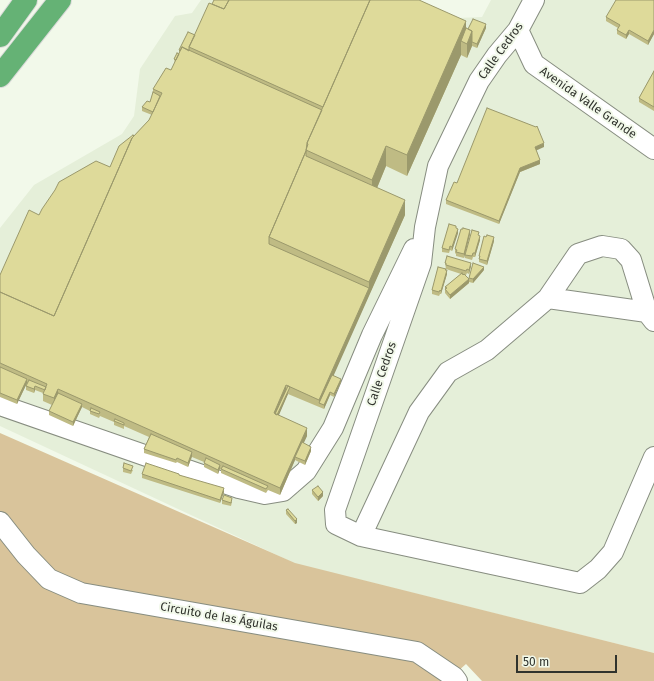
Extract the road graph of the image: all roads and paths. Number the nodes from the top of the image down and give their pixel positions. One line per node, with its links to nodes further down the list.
1 (26, 0): 5 (highway)
2 (60, 0): 6 (highway)
3 (534, 0): 4 (street, Calle Cedros)
4 (518, 30): 7 (street, Avenida Valle Grande); 8 (street, Calle Cedros)
5 (0, 36)
6 (0, 76)
7 (654, 149)
8 (425, 227): 11 (street); 14 (street, Calle Cedros)
9 (548, 298): 10 (street); 10 (street); 14 (street)
10 (650, 316)
11 (0, 405)
12 (654, 457): 14 (street, Calle Cedros)
13 (0, 522): 15 (street, Circuito de las Águilas)
14 (362, 536)
15 (457, 681)

